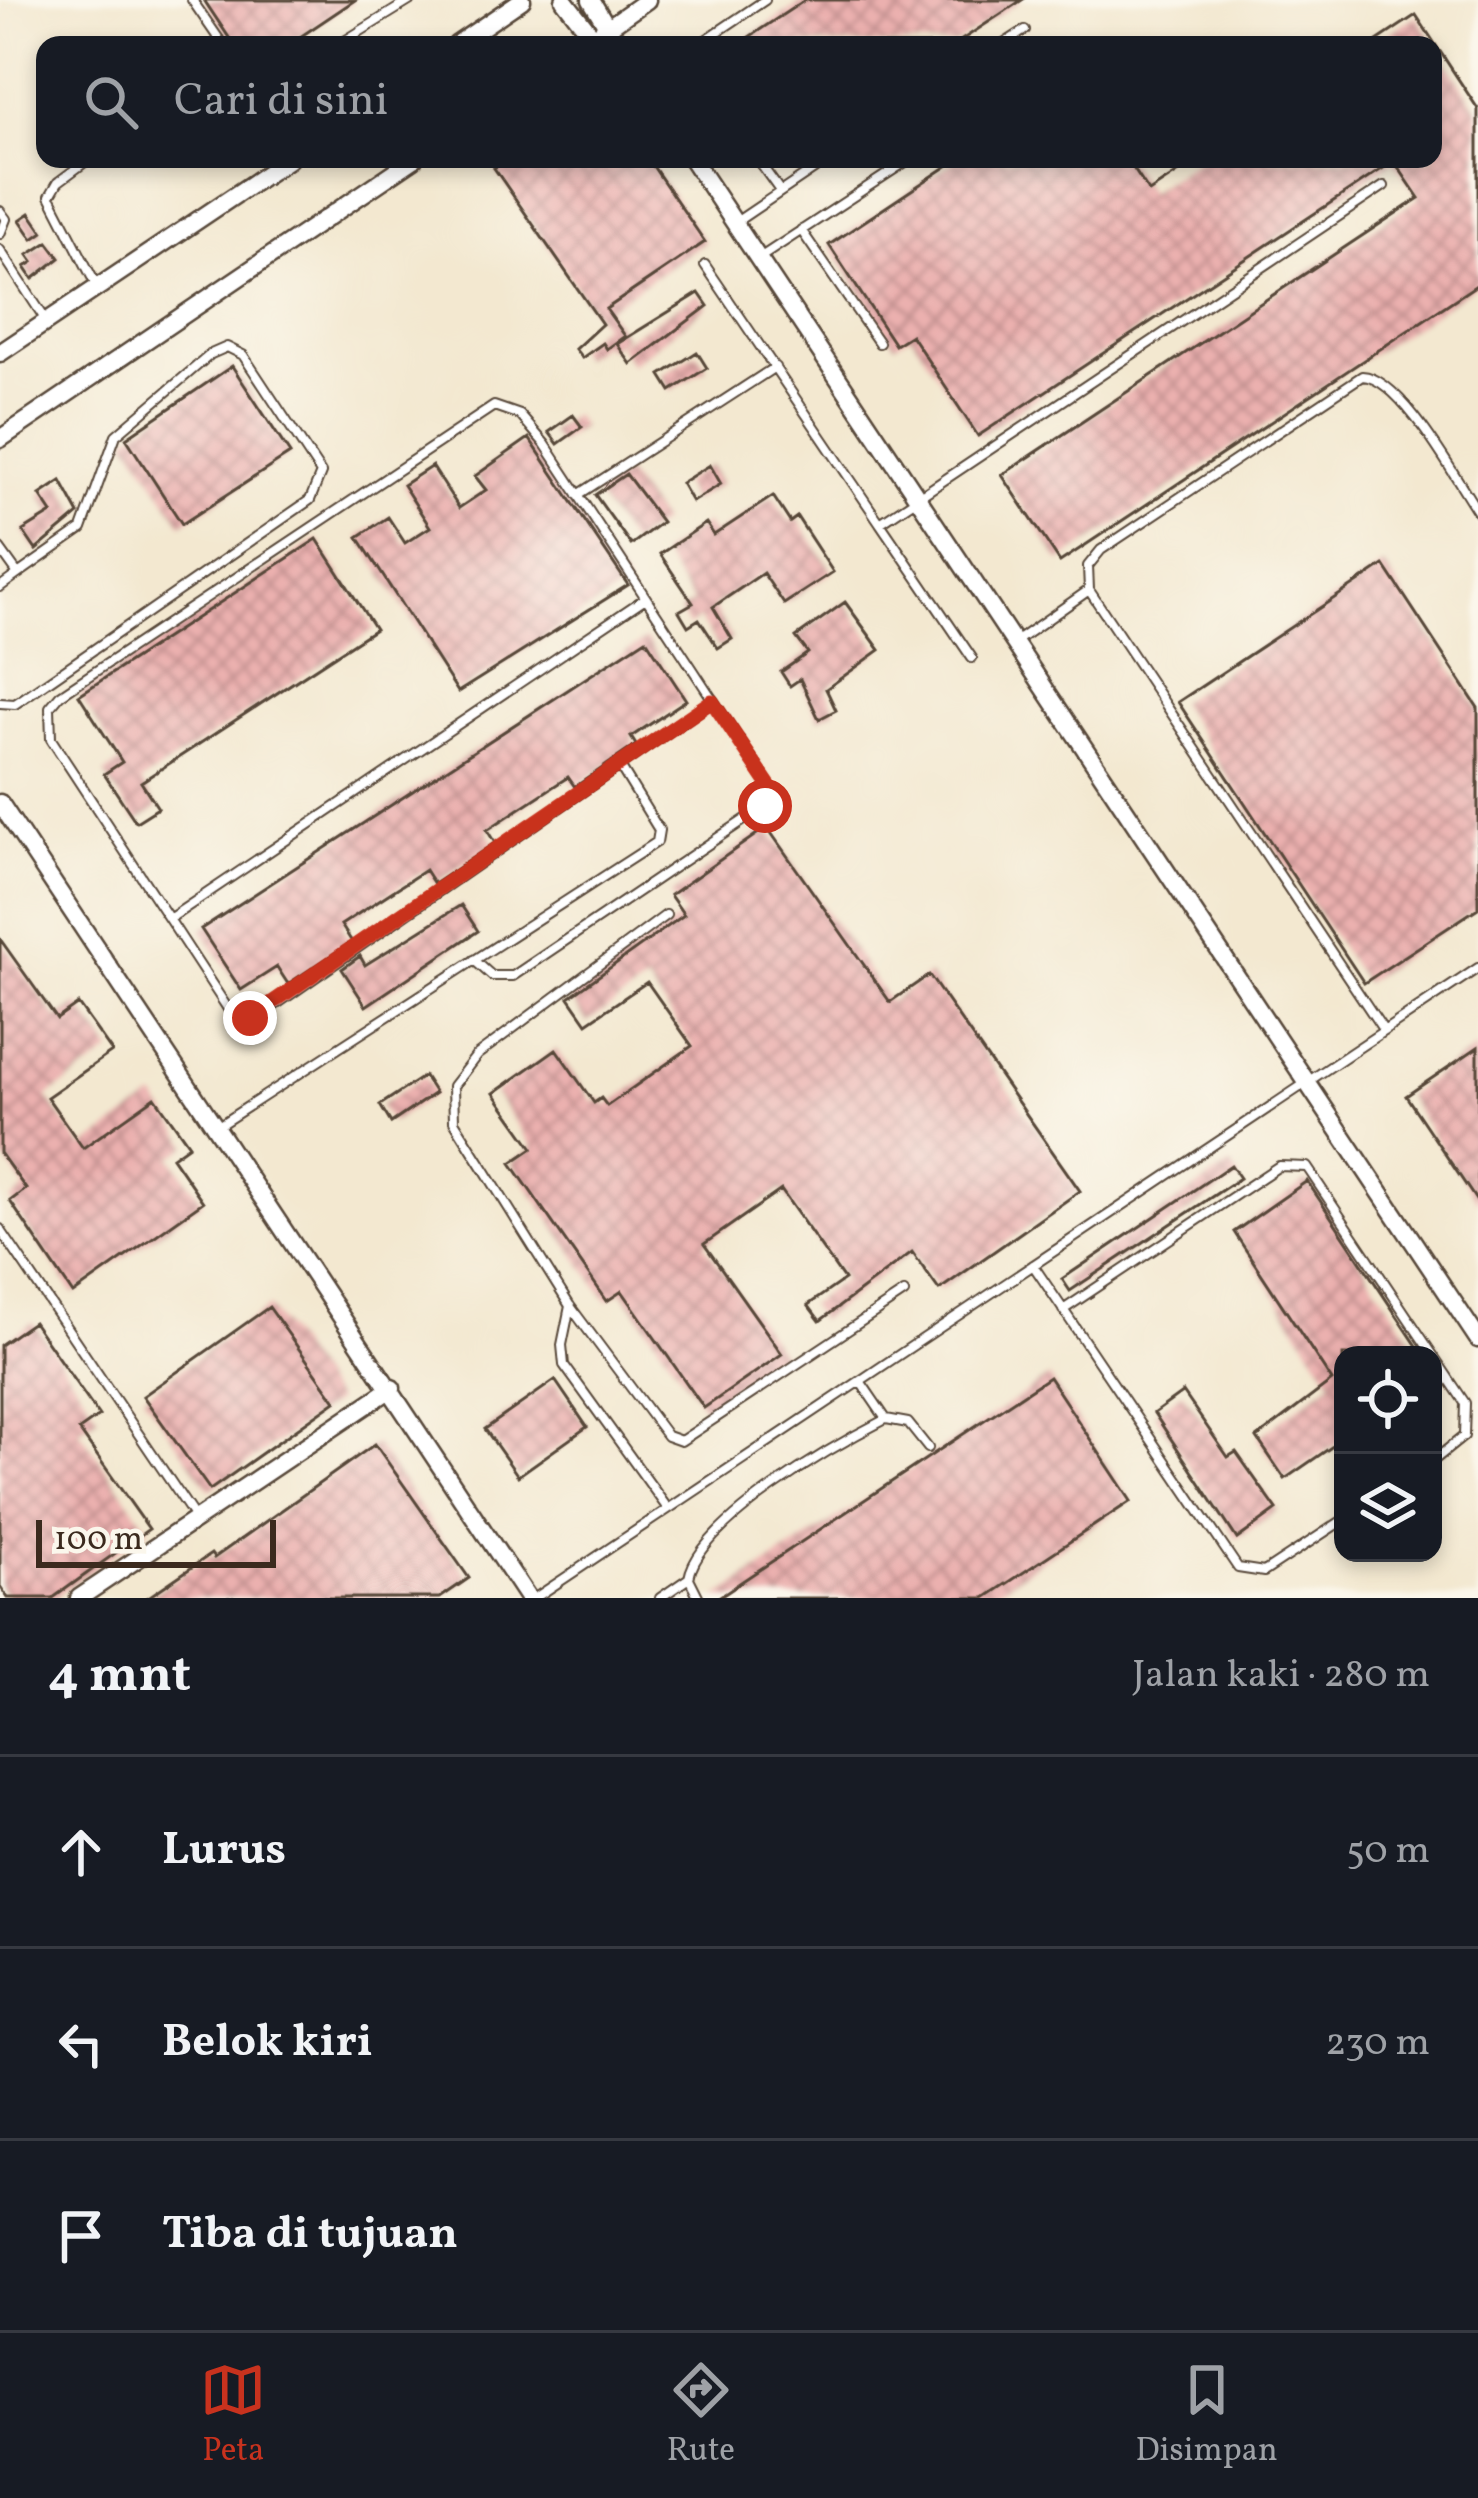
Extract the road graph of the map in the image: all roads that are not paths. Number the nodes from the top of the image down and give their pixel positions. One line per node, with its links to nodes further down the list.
1 (192, 0): 10 (lane)
2 (411, 0): 11 (lane)
3 (522, 0): 12 (street)
4 (564, 0): 13 (street)
5 (591, 0): 8 (street)
6 (647, 0): 8 (street)
7 (765, 0): 16 (lane)
8 (608, 26): 14 (street); 15 (street)
9 (1025, 30): 17 (lane)
10 (217, 36)
11 (353, 36)
12 (469, 36)
13 (587, 36)
14 (598, 36)
15 (613, 36)
16 (711, 36)
17 (1016, 36)
18 (77, 168): 34 (lane)
19 (276, 168): 34 (street)
20 (401, 168): 39 (street)
21 (698, 168): 28 (street)
22 (763, 168): 26 (lane)
23 (815, 168): 26 (lane)
24 (896, 168): 29 (lane)
25 (1384, 186): 41 (lane)
26 (780, 191): 28 (lane)
27 (0, 211): 30 (lane)
28 (735, 223): 32 (street)
29 (801, 230): 32 (lane); 36 (lane)
30 (0, 234)
31 (2, 258): 35 (lane)
32 (759, 259): 41 (street)
33 (705, 265): 38 (lane)
34 (98, 288): 35 (street)
35 (46, 321): 37 (street)
36 (879, 343)
37 (0, 353)
38 (775, 368): 40 (lane); 43 (lane)
39 (0, 439)
40 (578, 495): 48 (lane); 56 (lane)
41 (918, 499): 43 (lane); 49 (street)
42 (1478, 512): 47 (lane)
43 (880, 523): 50 (lane)
44 (0, 549): 45 (lane)
45 (18, 574): 46 (lane); 52 (lane)
46 (0, 587)
47 (1089, 590): 49 (lane); 59 (lane)
48 (644, 599): 51 (lane); 56 (lane)
49 (1014, 643): 60 (street)
50 (972, 658)
51 (712, 701): 53 (lane); 57 (lane)
52 (0, 703)
53 (621, 768): 56 (lane); 57 (lane)
54 (0, 802): 61 (street)
55 (666, 915): 65 (lane)
56 (169, 919)
57 (474, 960): 61 (lane)
58 (1478, 968): 59 (lane)
59 (1384, 1031): 60 (lane)
60 (1307, 1082): 63 (lane); 67 (street)
61 (218, 1126): 70 (street)
62 (0, 1228): 75 (lane)
63 (1033, 1265): 66 (lane); 69 (lane)
64 (904, 1293): 65 (lane)
65 (570, 1306): 74 (lane)
66 (1064, 1310): 73 (lane); 76 (lane)
67 (1472, 1317): 68 (street)
68 (1478, 1339)
69 (860, 1381): 71 (lane); 74 (lane)
70 (392, 1388): 75 (street); 79 (street)
71 (886, 1419): 72 (lane); 77 (lane)
72 (928, 1448)
73 (1442, 1454)
74 (668, 1509): 79 (lane)
75 (196, 1519): 78 (street)
76 (1334, 1526)
77 (689, 1578): 80 (lane); 81 (lane)
78 (79, 1598)
79 (531, 1598)
80 (660, 1598)
81 (699, 1598)

